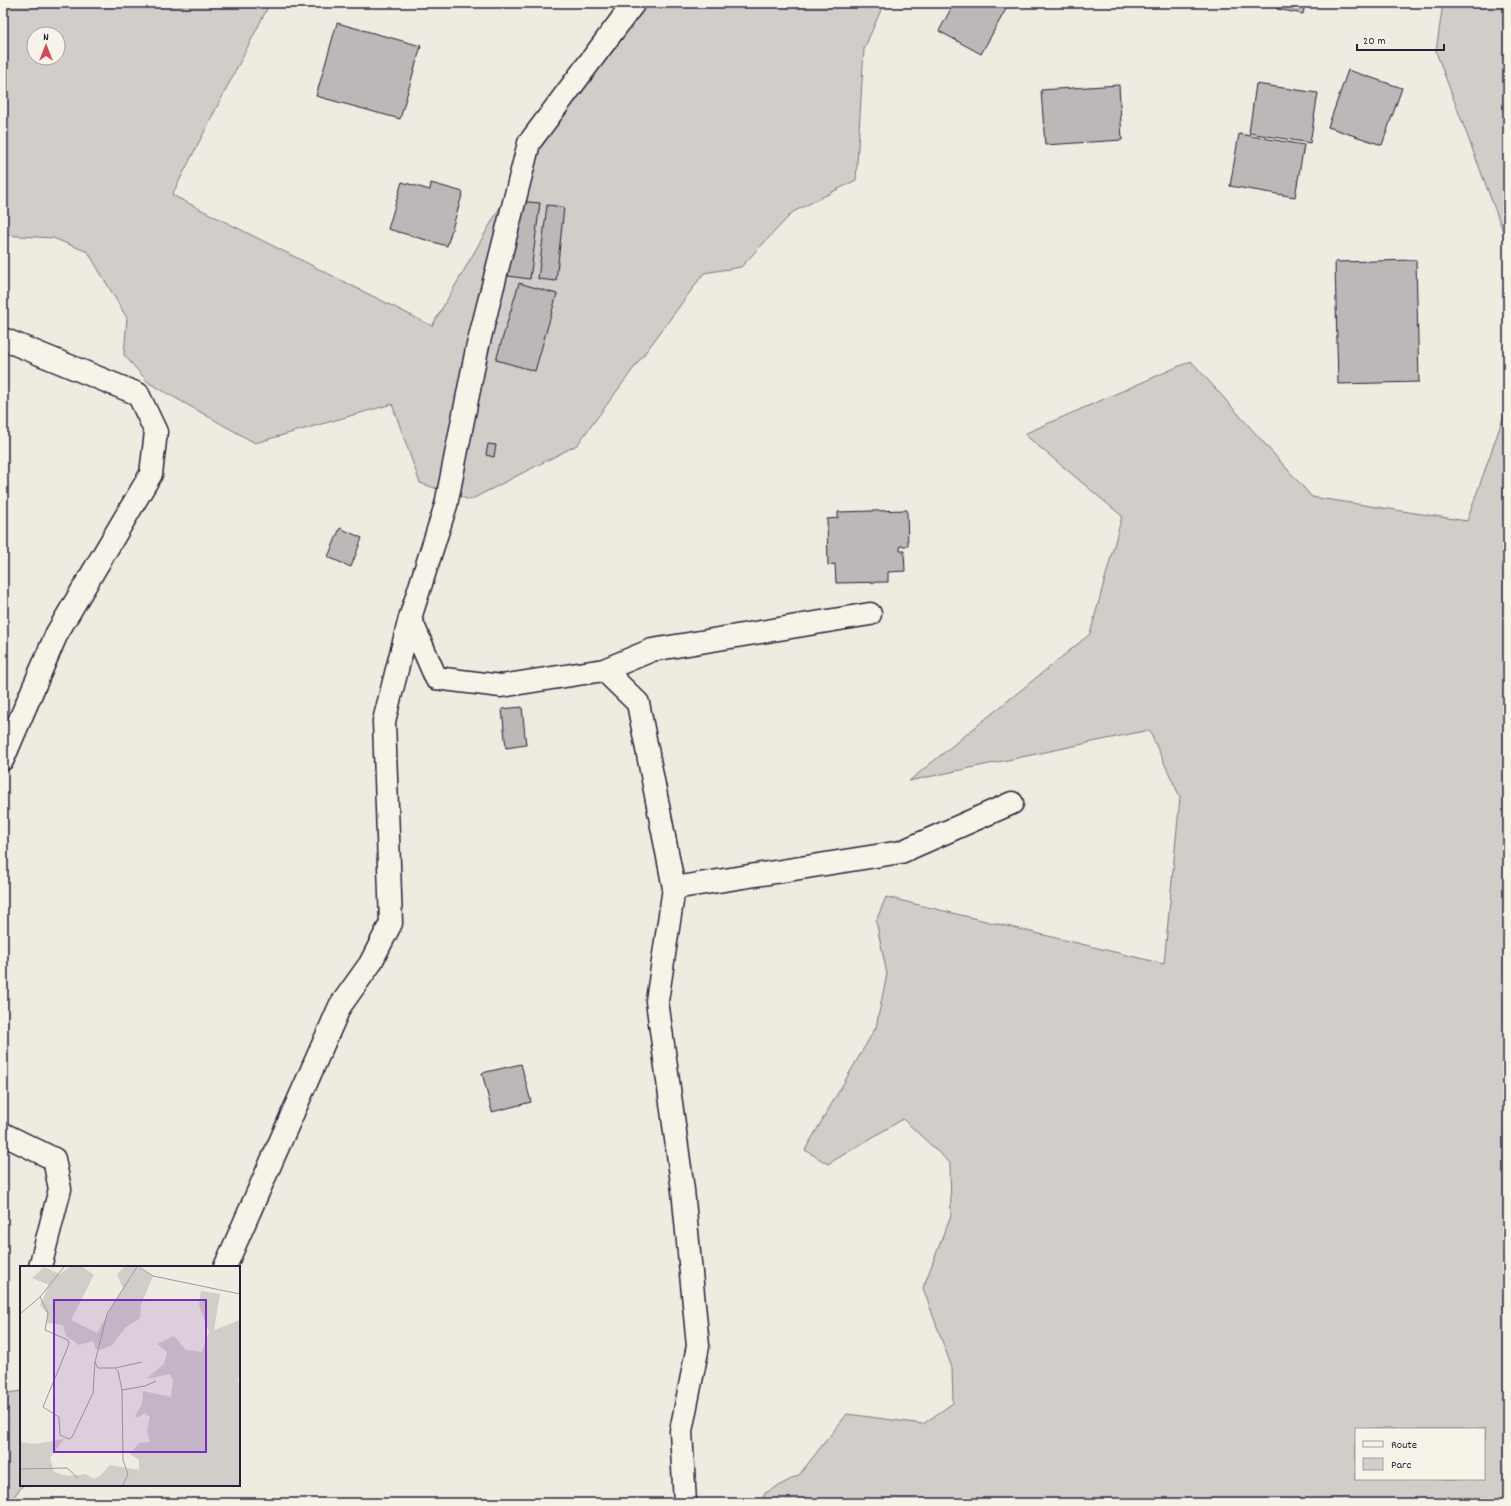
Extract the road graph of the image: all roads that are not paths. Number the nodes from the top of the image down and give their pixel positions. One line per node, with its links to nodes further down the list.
1 (634, 3): 4 (street)
2 (3, 339): 6 (street)
3 (870, 614): 5 (street)
4 (410, 618): 5 (street); 11 (street)
5 (604, 670): 8 (street)
6 (3, 759)
7 (1012, 803): 8 (street)
8 (674, 888): 12 (street)
9 (3, 1134): 10 (street)
10 (40, 1266)
11 (224, 1266)
12 (685, 1503)

